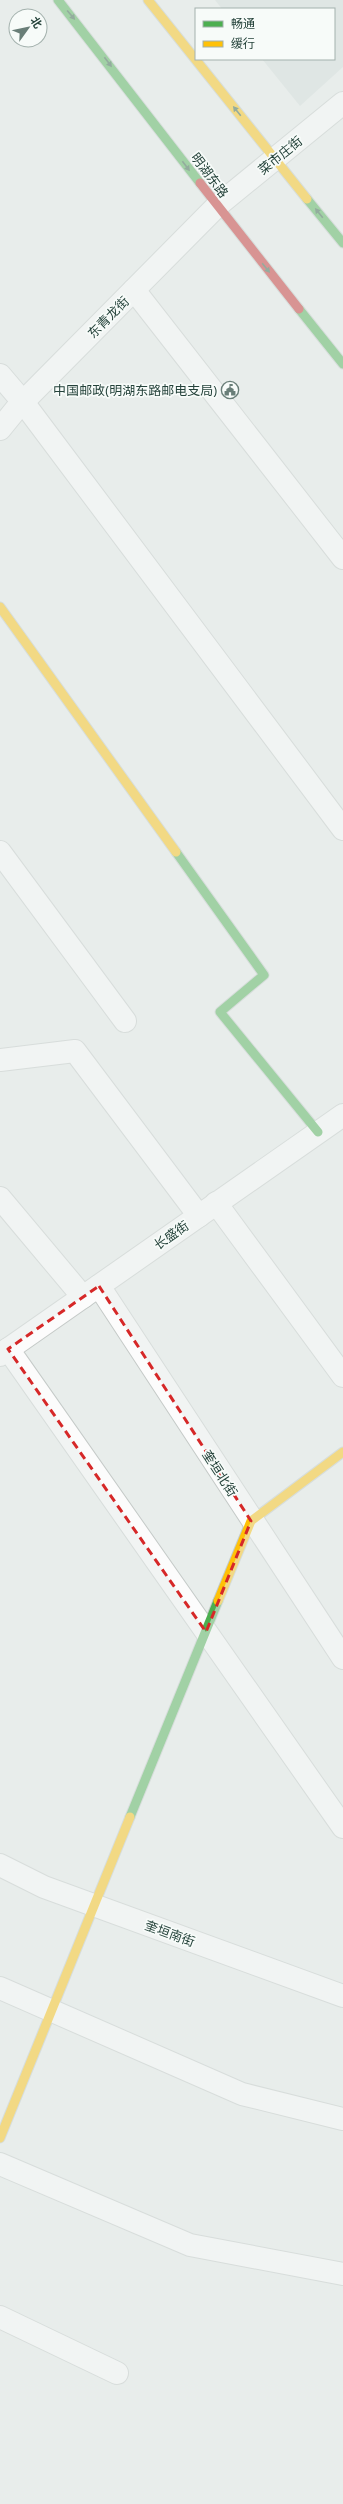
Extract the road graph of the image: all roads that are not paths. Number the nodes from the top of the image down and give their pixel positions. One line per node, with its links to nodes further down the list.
1 (58, 0): 7 (street, 明湖东路, one-way to 7)
2 (148, 0): 3 (street, one-way to 2)
3 (195, 58)
4 (196, 60): 6 (street, one-way to 4)
5 (343, 103): 6 (street, 菜市庄街)
6 (276, 159): 7 (street, 菜市庄街); 8 (street, one-way to 6)
7 (217, 206): 9 (street, 东青龙街); 10 (street, 明湖东路, one-way to 10)
8 (343, 243)
9 (134, 290): 12 (street, 东青龙街); 14 (street)
10 (343, 364)
11 (0, 375): 12 (street)
12 (23, 402): 13 (street, 东青龙街); 16 (street)
13 (0, 429)
14 (343, 558)
15 (0, 607): 21 (street)
16 (343, 829)
17 (0, 852): 18 (street)
18 (125, 1021)
19 (0, 1060): 24 (street)
20 (343, 1115): 21 (street, 长盛街)
21 (318, 1132): 23 (street, 长盛街)
22 (0, 1198): 25 (street, 奎垣北街)
23 (216, 1203): 24 (street, 长盛街); 27 (street)
24 (199, 1216): 25 (street, 长盛街)
25 (91, 1291): 26 (street, 长盛街); 29 (street, 奎垣北街)
26 (4, 1352): 30 (street)
27 (343, 1376)
28 (343, 1452): 29 (street)
29 (252, 1521): 30 (street); 31 (street, 奎垣北街)
30 (206, 1632): 32 (street); 34 (street)
31 (343, 1658)
32 (343, 1827)
33 (0, 1865): 34 (street, 奎垣南街)
34 (95, 1905): 36 (street, 奎垣南街); 37 (street)
35 (0, 1988): 37 (street)
36 (343, 1996)
37 (52, 2012): 38 (street); 39 (street)
38 (343, 2119)
39 (0, 2138)
40 (0, 2164): 41 (street)
41 (343, 2274)
42 (0, 2317): 43 (street)
43 (117, 2373)

